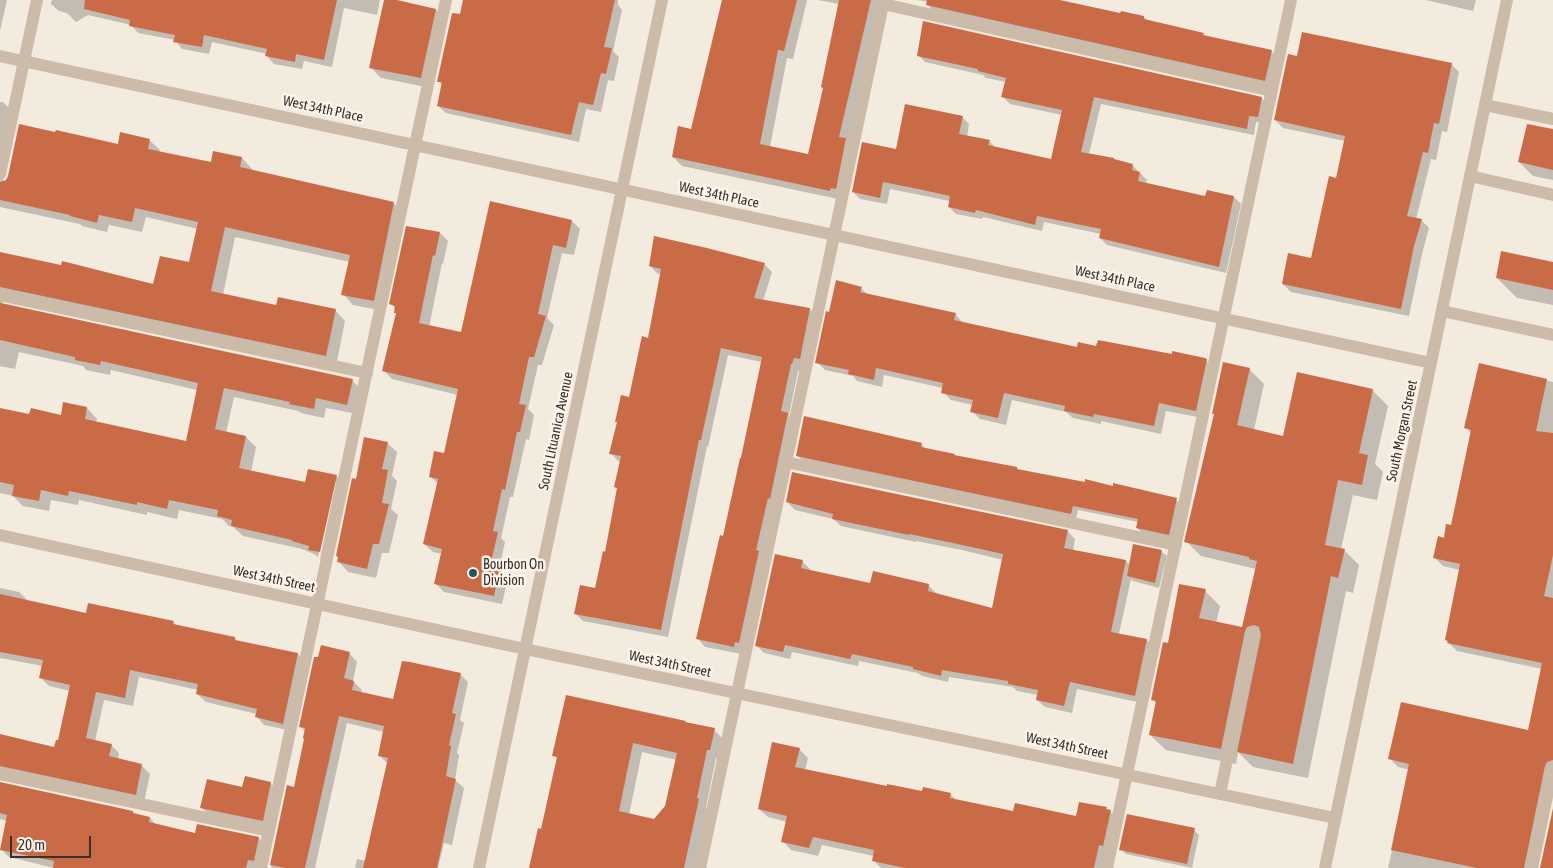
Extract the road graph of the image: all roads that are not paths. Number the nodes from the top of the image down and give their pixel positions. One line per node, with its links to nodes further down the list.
1 (37, 0): 8 (street)
2 (446, 0): 12 (street)
3 (662, 0): 15 (street, South Lituanica Avenue)
4 (1291, 0): 9 (street)
5 (1507, 0): 10 (street, South Morgan Street)
6 (883, 2): 9 (street); 17 (street)
7 (0, 56): 8 (street, West 34th Place)
8 (24, 61): 12 (street, West 34th Place); 13 (street)
9 (1272, 91): 20 (street)
10 (1485, 105): 11 (street); 14 (street, South Morgan Street)
11 (1553, 119)
12 (414, 144): 15 (street, West 34th Place); 23 (street)
13 (0, 174)
14 (1470, 176): 16 (street); 19 (street, South Morgan Street)
15 (622, 189): 17 (street, West 34th Place); 29 (street, South Lituanica Avenue)
16 (1553, 195)
17 (834, 234): 20 (street, West 34th Place); 24 (street)
18 (0, 295): 23 (street)
19 (1442, 311): 21 (street); 22 (street, South Morgan Street)
20 (1224, 318): 22 (street, West 34th Place); 26 (street)
21 (1553, 335)
22 (1431, 363): 35 (street, South Morgan Street)
23 (367, 373): 27 (street)
24 (786, 462): 26 (street); 30 (street)
25 (0, 535): 27 (street, West 34th Street)
26 (1176, 545): 33 (street)
27 (318, 604): 29 (street, West 34th Street); 36 (street)
28 (1253, 633): 34 (street)
29 (525, 649): 30 (street, West 34th Street); 38 (street, South Lituanica Avenue)
30 (737, 693): 33 (street, West 34th Street); 39 (street)
31 (1553, 768): 42 (street)
32 (0, 774): 36 (street)
33 (1127, 774): 34 (street, West 34th Street); 40 (street)
34 (1220, 794): 35 (street, West 34th Street)
35 (1335, 818): 41 (street, South Morgan Street)
36 (269, 831): 37 (street)
37 (260, 868)
38 (479, 868)
39 (700, 868)
40 (1107, 868)
41 (1325, 868)
42 (1532, 868)

